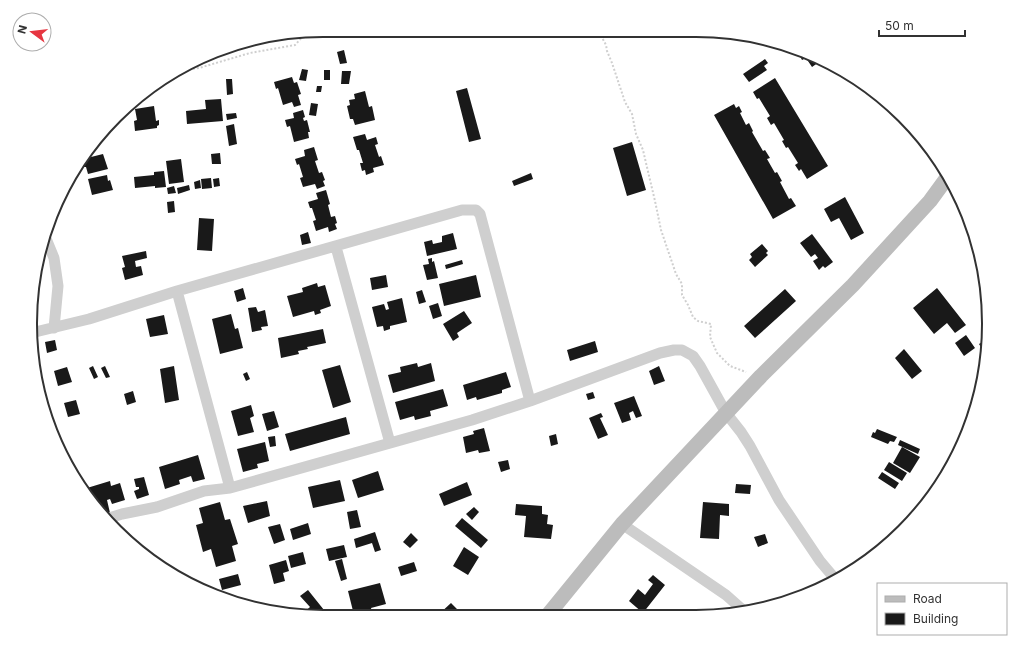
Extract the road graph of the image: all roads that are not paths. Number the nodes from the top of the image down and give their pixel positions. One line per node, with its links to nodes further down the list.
1 (944, 181): 8 (street)
2 (48, 245): 5 (street)
3 (336, 247): 4 (street); 7 (street); 9 (street)
4 (177, 291): 5 (street); 10 (street)
5 (54, 328): 6 (street)
6 (37, 332)
7 (530, 401): 8 (street); 9 (street)
8 (726, 413): 12 (street); 13 (street)
9 (390, 443): 10 (street)
10 (230, 488): 11 (street)
11 (113, 517)
12 (622, 524): 14 (street); 15 (street)
13 (832, 575)
14 (738, 607)
15 (552, 610)

